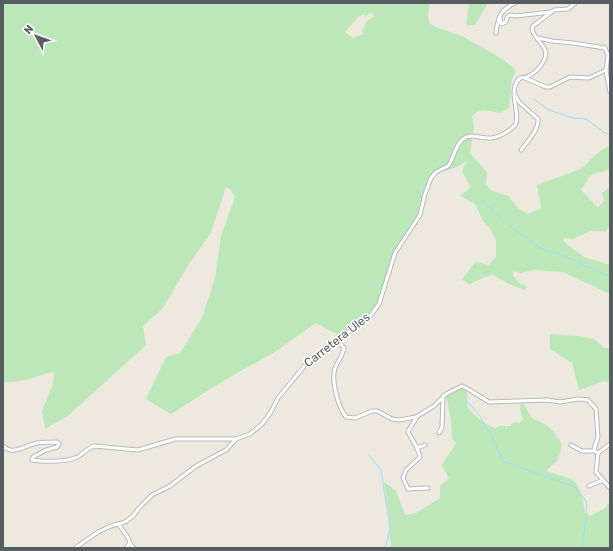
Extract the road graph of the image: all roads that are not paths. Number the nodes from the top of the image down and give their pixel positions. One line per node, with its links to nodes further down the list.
1 (515, 3): 4 (street)
2 (575, 3): 3 (street)
3 (554, 10): 4 (street); 6 (street)
4 (500, 18): 5 (street)
5 (496, 33)
6 (538, 38): 7 (street); 8 (street)
7 (606, 70): 8 (street); 9 (street)
8 (525, 78): 10 (street)
9 (610, 92)
10 (514, 94): 11 (street); 12 (street, Carretera Ules)
11 (522, 150)
12 (337, 340): 14 (street); 16 (street, Carretera Ules)
13 (443, 396): 14 (street); 15 (street); 22 (street)
14 (416, 417): 21 (street)
15 (439, 433)
16 (236, 439): 20 (street, Carretera Ules); 27 (street)
17 (610, 444): 22 (street)
18 (425, 445): 21 (street)
19 (571, 445): 22 (street)
20 (3, 446)
21 (416, 448): 25 (street)
22 (597, 452): 23 (street)
23 (603, 480): 24 (street); 26 (street)
24 (589, 486)
25 (428, 488)
26 (610, 488)
27 (119, 525): 28 (street); 29 (street)
28 (130, 543): 30 (street); 31 (street)
29 (75, 548)
30 (126, 548)
31 (134, 548)

